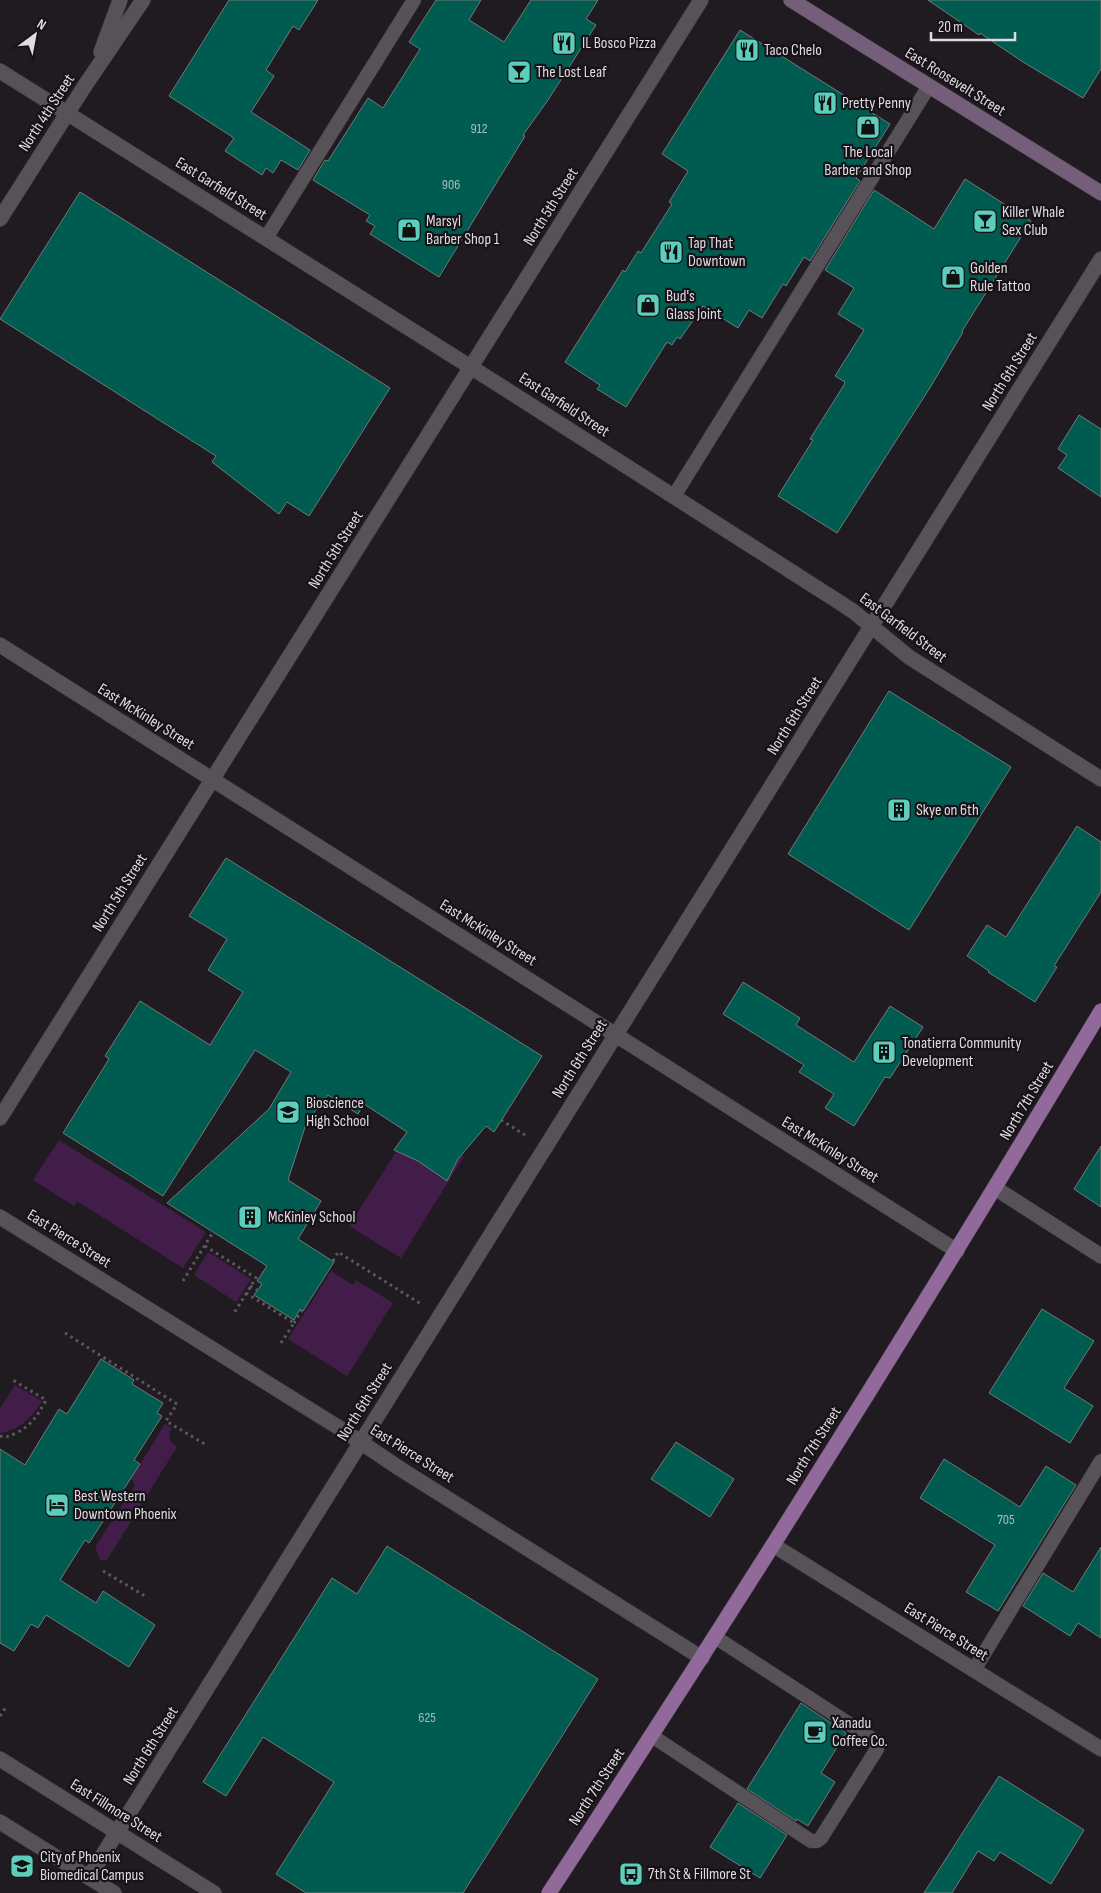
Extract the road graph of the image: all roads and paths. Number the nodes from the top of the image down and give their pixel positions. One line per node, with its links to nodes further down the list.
1 (120, 0): 7 (street, North 4th Street)
2 (143, 0): 7 (street, North 4th Street)
3 (414, 0): 12 (lane)
4 (701, 0): 14 (street, North 5th Street)
5 (791, 0): 8 (street, East Roosevelt Street)
6 (0, 71): 9 (street, East Garfield Street)
7 (92, 77): 9 (street, North 4th Street)
8 (929, 86): 10 (street, East Roosevelt Street); 15 (lane)
9 (67, 114): 11 (street, North 4th Street); 12 (street, East Garfield Street)
10 (1101, 193)
11 (0, 219)
12 (266, 238): 14 (street, East Garfield Street)
13 (1101, 259): 16 (street, North 6th Street)
14 (471, 367): 15 (street, East Garfield Street); 19 (street, North 5th Street)
15 (674, 496): 16 (street, East Garfield Street)
16 (871, 628): 18 (street, East Garfield Street); 21 (street, North 6th Street)
17 (0, 645): 19 (street, East McKinley Street)
18 (1101, 779)
19 (212, 780): 21 (street, East McKinley Street); 22 (street, North 5th Street)
20 (1101, 1011): 25 (main road, North 7th Street)
21 (616, 1035): 29 (street, East McKinley Street); 44 (street, North 6th Street)
22 (0, 1118)
23 (502, 1120): 24 (path)
24 (526, 1135)
25 (995, 1188): 29 (main road, North 7th Street); 30 (street)
26 (0, 1217): 44 (street, East Pierce Street)
27 (213, 1232): 28 (path)
28 (205, 1246): 32 (path); 33 (path)
29 (957, 1250): 47 (main road, North 7th Street)
30 (1101, 1256)
31 (333, 1261): 36 (path)
32 (183, 1280)
33 (250, 1286): 34 (path); 35 (path)
34 (257, 1290)
35 (246, 1293): 38 (path); 39 (path)
36 (421, 1304)
37 (302, 1310): 39 (path)
38 (234, 1313)
39 (294, 1323): 41 (path)
40 (65, 1333): 45 (path)
41 (282, 1343)
42 (11, 1379): 43 (path)
43 (0, 1436)
44 (360, 1443): 51 (street, East Pierce Street); 59 (street, North 6th Street)
45 (208, 1446)
46 (1101, 1461): 52 (lane)
47 (773, 1545): 50 (main road, North 7th Street); 52 (street, East Pierce Street)
48 (103, 1570): 49 (path)
49 (144, 1596)
50 (716, 1638): 51 (main road, North 7th Street); 55 (lane)
51 (702, 1658): 55 (main road, North 7th Street)
52 (974, 1670): 56 (street, East Pierce Street)
53 (6, 1707): 54 (path)
54 (0, 1716)
55 (652, 1736): 63 (main road, North 7th Street)
56 (1101, 1749)
57 (0, 1759): 59 (street, East Fillmore Street)
58 (0, 1822): 60 (street)
59 (118, 1832): 60 (street, North 6th Street); 62 (street, East Fillmore Street)
60 (89, 1877): 61 (street)
61 (114, 1893)
62 (214, 1893)
63 (549, 1893)

